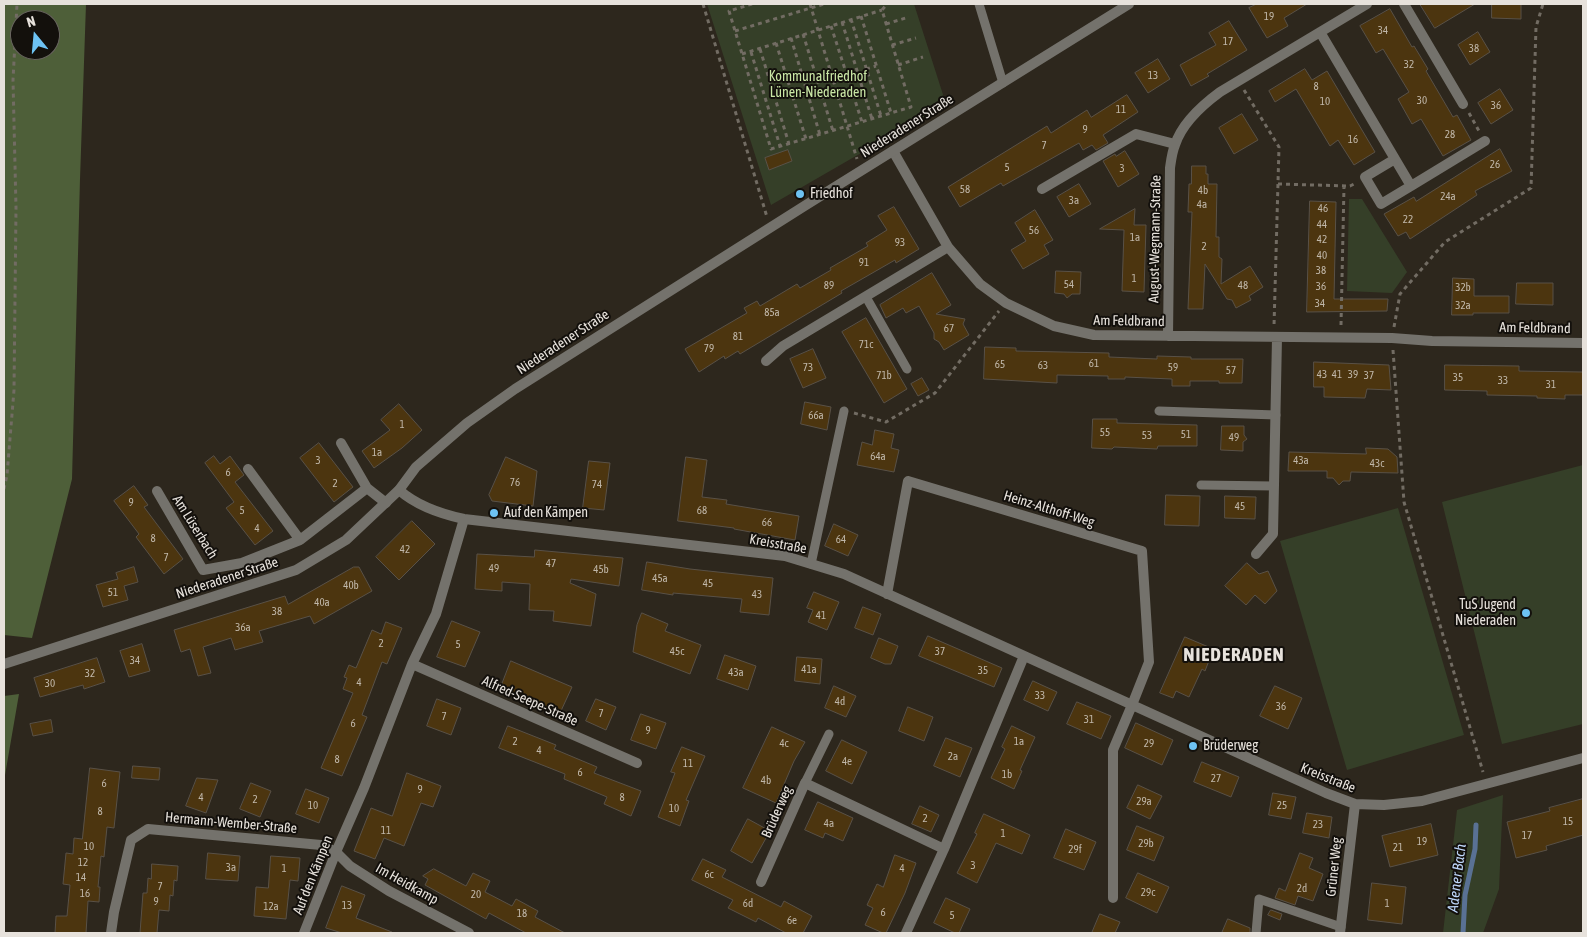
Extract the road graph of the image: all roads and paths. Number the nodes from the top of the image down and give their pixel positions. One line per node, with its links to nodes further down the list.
1 (17, 4): 76 (path)
2 (703, 4): 57 (path)
3 (752, 4): 20 (path)
4 (824, 4): 11 (path)
5 (887, 4): 12 (path)
6 (980, 4): 35 (lane)
7 (1130, 4): 35 (street, Niederadener Straße)
8 (1368, 4): 21 (street, August-Wegmann-Straße)
9 (1404, 4): 36 (street)
10 (1543, 4): 64 (path)
11 (811, 6): 19 (path); 20 (path)
12 (882, 10): 13 (path); 17 (path)
13 (861, 16): 15 (path); 32 (path)
14 (909, 18): 17 (path)
15 (851, 19): 16 (path); 33 (path)
16 (842, 22): 18 (path); 39 (path)
17 (886, 24): 26 (path)
18 (832, 26): 19 (path); 40 (path)
19 (818, 30): 22 (path); 41 (path)
20 (735, 31): 29 (path)
21 (1320, 32): 34 (street, August-Wegmann-Straße); 50 (street)
22 (803, 34): 23 (path); 42 (path)
23 (791, 38): 25 (path); 43 (path)
24 (916, 38): 26 (path)
25 (776, 43): 27 (path); 44 (path)
26 (892, 45): 31 (path)
27 (760, 49): 28 (path); 46 (path)
28 (750, 52): 29 (path); 48 (path)
29 (742, 54): 48 (path)
30 (923, 57): 31 (path)
31 (898, 65): 37 (path)
32 (876, 66): 33 (path); 37 (path)
33 (866, 69): 38 (path)
34 (1239, 81): 47 (street, August-Wegmann-Straße); 53 (path)
35 (1003, 83): 49 (street, Niederadener Straße)
36 (1463, 104): 45 (path)
37 (891, 113): 38 (path)
38 (881, 116): 39 (path)
39 (872, 119): 40 (path)
40 (862, 122): 41 (path)
41 (847, 127): 42 (path); 51 (path)
42 (833, 131): 43 (path)
43 (820, 135): 44 (path)
44 (806, 139): 46 (path)
45 (1486, 142): 55 (street)
46 (789, 144): 48 (path)
47 (1175, 144): 56 (street); 61 (street, August-Wegmann-Straße)
48 (780, 146)
49 (893, 151): 51 (street, Niederadener Straße); 58 (street, Am Feldbrand)
50 (1395, 159): 52 (street); 55 (street)
51 (860, 171): 57 (street, Niederadener Straße)
52 (1365, 177): 54 (path); 55 (street)
53 (1278, 184): 54 (path); 62 (path)
54 (1344, 186): 63 (path)
55 (1411, 186)
56 (1042, 189)
57 (770, 228): 77 (street, Niederadener Straße)
58 (948, 248): 59 (street); 60 (street, Am Feldbrand)
59 (866, 297): 66 (street); 67 (lane)
60 (1006, 303): 61 (street, Am Feldbrand); 68 (path)
61 (1168, 336): 62 (street, Am Feldbrand)
62 (1277, 338): 63 (street, Am Feldbrand); 70 (street)
63 (1341, 338): 64 (street, Am Feldbrand)
64 (1392, 338): 65 (street, Am Feldbrand); 93 (path)
65 (1583, 342)
66 (766, 361)
67 (907, 369)
68 (844, 411): 83 (lane)
69 (1159, 411): 70 (lane)
70 (1276, 415): 74 (street)
71 (341, 443): 75 (street)
72 (248, 469): 81 (street)
73 (1200, 485): 74 (lane)
74 (1274, 486): 82 (street)
75 (368, 488): 79 (street); 81 (street, Am Lüserbach)
76 (4, 489)
77 (399, 490): 79 (street, Niederadener Straße); 80 (street, Kreisstraße)
78 (157, 491): 81 (street, Am Lüserbach)
79 (386, 503): 86 (street, Niederadener Straße)
80 (464, 519): 83 (street, Kreisstraße); 87 (street, Auf den Kämpen)
81 (300, 540)
82 (1256, 554)
83 (811, 564): 84 (street, Kreisstraße)
84 (887, 594): 85 (street, Kreisstraße); 88 (street, Heinz-Althoff-Weg)
85 (1024, 656): 88 (street, Kreisstraße); 95 (street)
86 (4, 664)
87 (412, 664): 91 (street, Alfred-Seepe-Straße); 96 (street, Auf den Kämpen)
88 (1132, 706): 94 (street, Kreisstraße); 98 (street)
89 (829, 734): 92 (lane)
90 (1583, 758): 93 (street, Kreisstraße)
91 (637, 763)
92 (805, 784): 95 (street, Brüderweg); 97 (street, Brüderweg)
93 (1486, 784): 94 (street, Kreisstraße)
94 (1355, 804): 99 (street, Grüner Weg)
95 (944, 849): 103 (street)
96 (336, 852): 100 (street, Hermann-Wember-Straße); 101 (street, Auf den Kämpen); 102 (street, Im Heidkamp)
97 (761, 882)
98 (1114, 898)
99 (1341, 930): 104 (lane)
100 (111, 933)
101 (304, 933)
102 (469, 933)
103 (906, 933)
104 (1256, 933)

